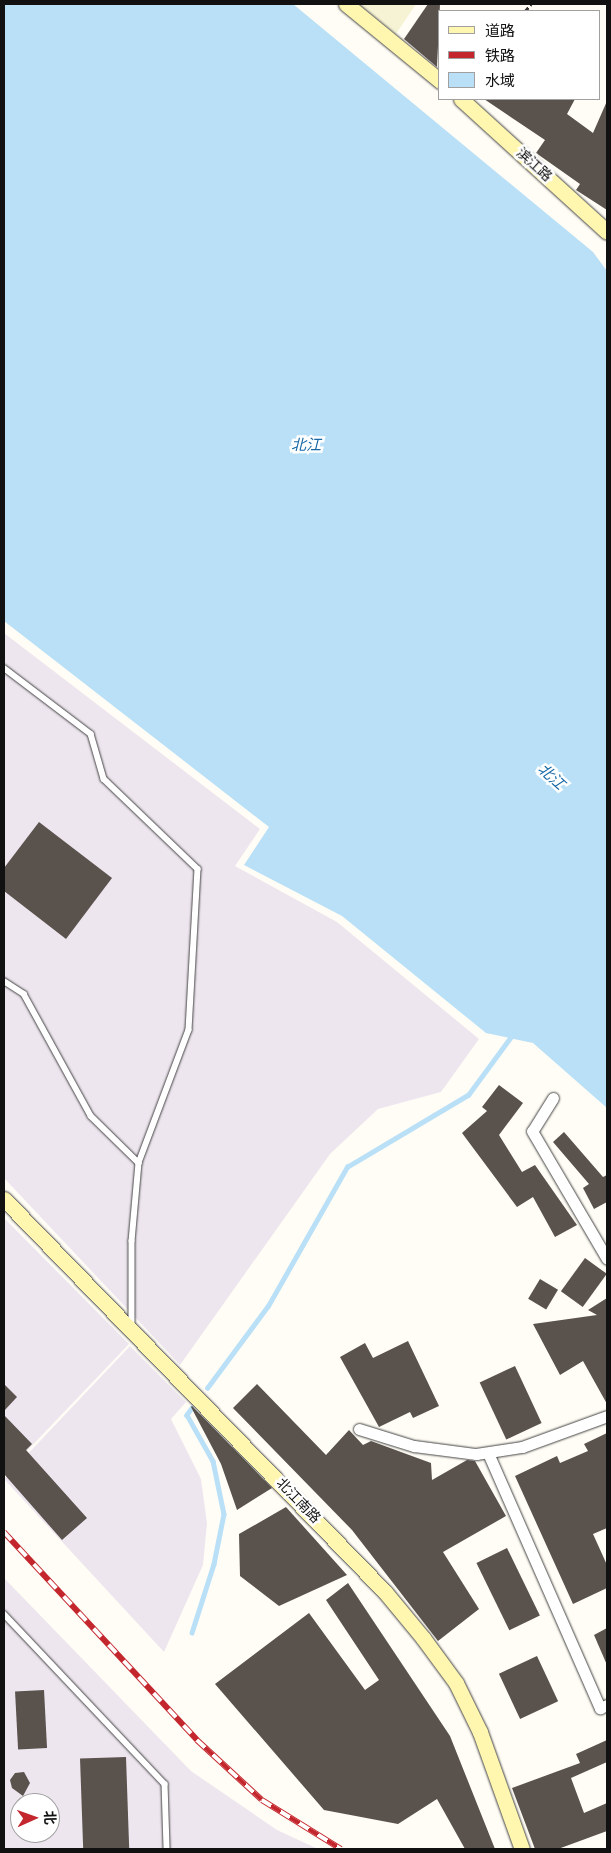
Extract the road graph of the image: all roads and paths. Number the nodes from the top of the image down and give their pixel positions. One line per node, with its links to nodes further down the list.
1 (346, 4): 2 (street)
2 (438, 79)
3 (462, 100): 4 (street, 滨江路)
4 (607, 232)
5 (4, 668): 8 (lane)
6 (4, 981): 8 (lane)
7 (554, 1098): 10 (street)
8 (139, 1163): 11 (lane)
9 (4, 1199): 11 (street, 北江南路)
10 (607, 1259)
11 (132, 1329): 18 (street, 北江南路)
12 (607, 1416): 14 (street)
13 (359, 1429): 14 (street)
14 (488, 1452): 16 (street)
15 (4, 1614): 17 (lane)
16 (607, 1705)
17 (167, 1849)
18 (522, 1849)

